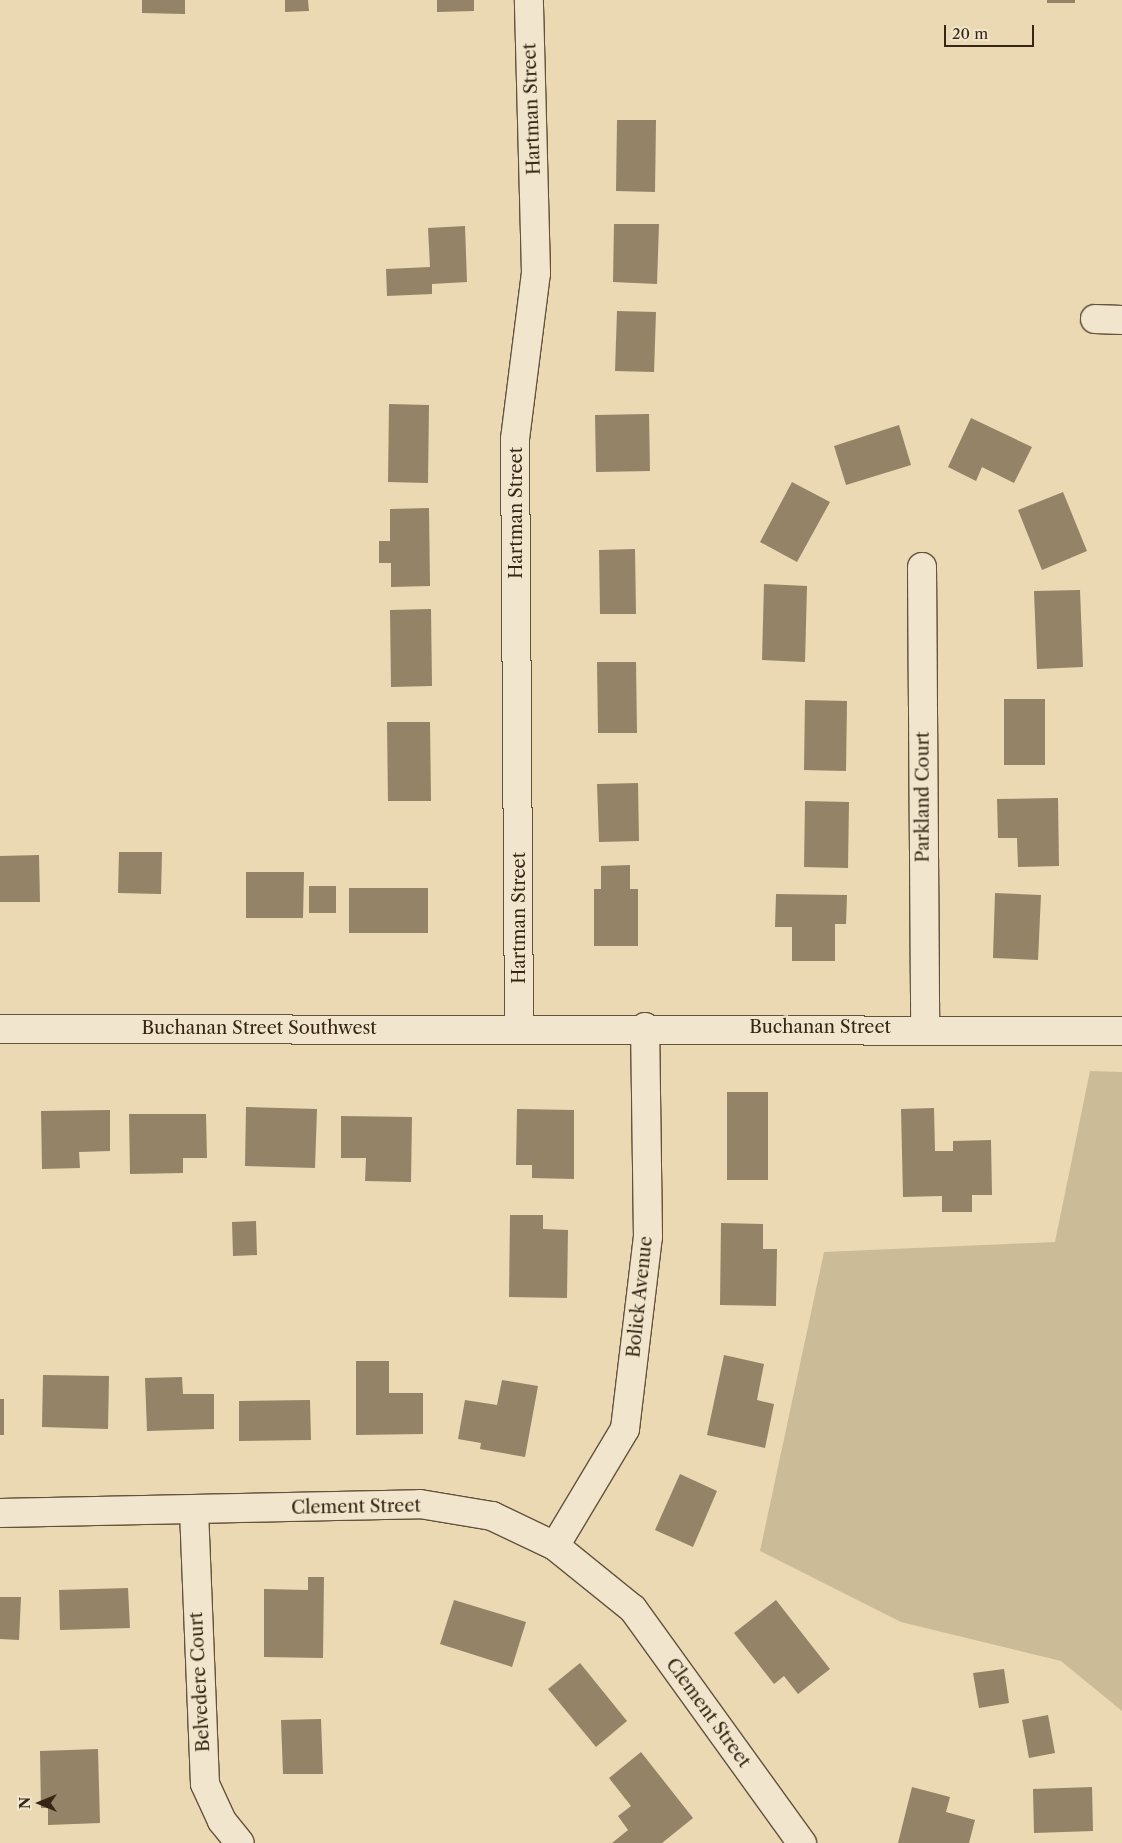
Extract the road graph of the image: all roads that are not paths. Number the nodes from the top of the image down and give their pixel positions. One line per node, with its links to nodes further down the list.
1 (529, 0): 5 (street, Hartman Street)
2 (1095, 319): 3 (street)
3 (1122, 320)
4 (922, 567): 7 (street, Parkland Court)
5 (519, 1026): 6 (street, Buchanan Street); 8 (street, Buchanan Street Southwest)
6 (645, 1027): 7 (street, Buchanan Street); 12 (street, Bolick Avenue)
7 (925, 1027): 9 (street, Buchanan Street)
8 (0, 1029)
9 (1122, 1031)
10 (194, 1510): 11 (street, Clement Street); 12 (street, Clement Street); 13 (street, Belvedere Court)
11 (0, 1513)
12 (555, 1546): 14 (street, Clement Street)
13 (240, 1843)
14 (802, 1843)

